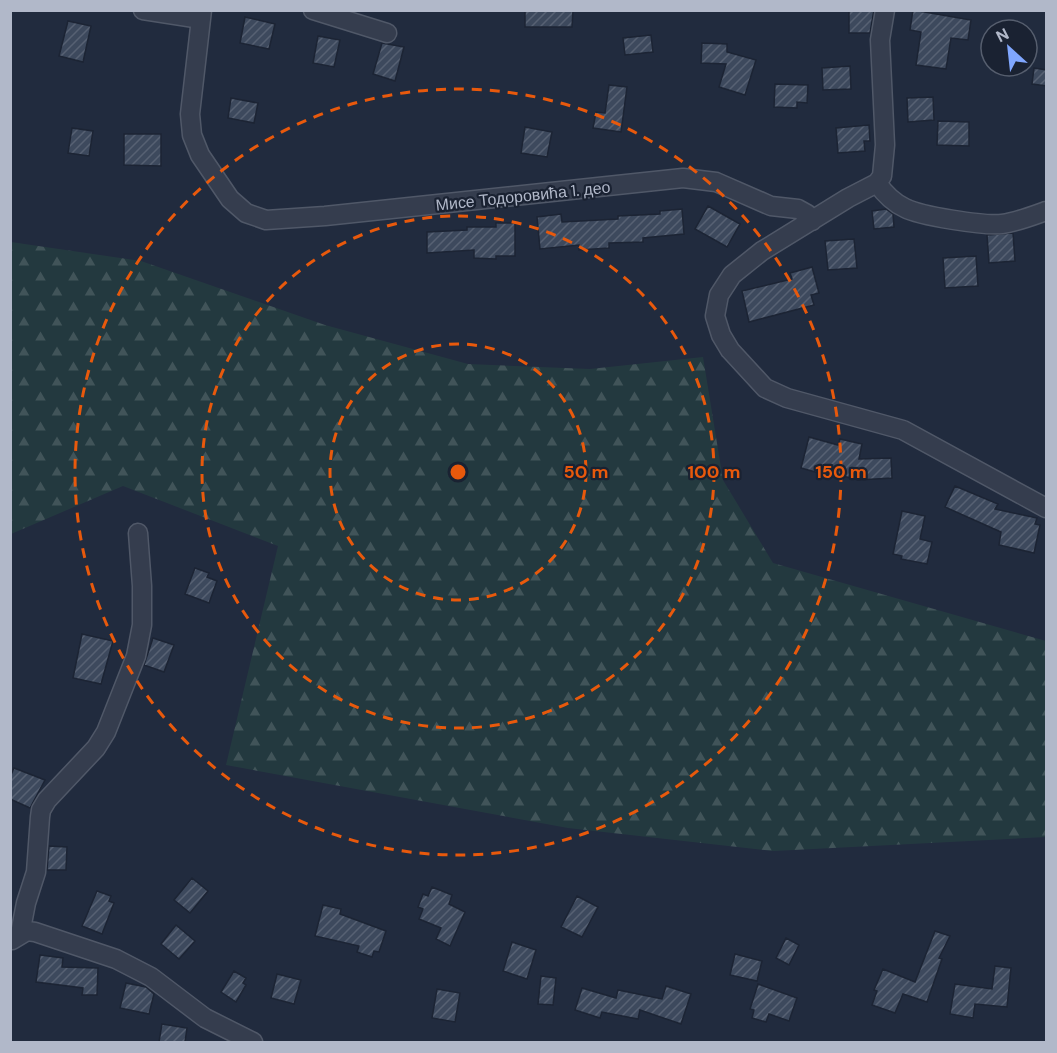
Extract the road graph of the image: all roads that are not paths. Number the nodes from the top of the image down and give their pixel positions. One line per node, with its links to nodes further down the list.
1 (144, 10): 4 (street)
2 (313, 10): 5 (street)
3 (885, 10): 6 (street)
4 (201, 15): 8 (street, Мисе Тодоровића 1. део)
5 (387, 33)
6 (877, 183): 7 (street); 8 (street)
7 (1047, 211)
8 (812, 221): 9 (street)
9 (1047, 508)
10 (138, 533): 11 (street)
11 (15, 938): 12 (street)
12 (253, 1042)

